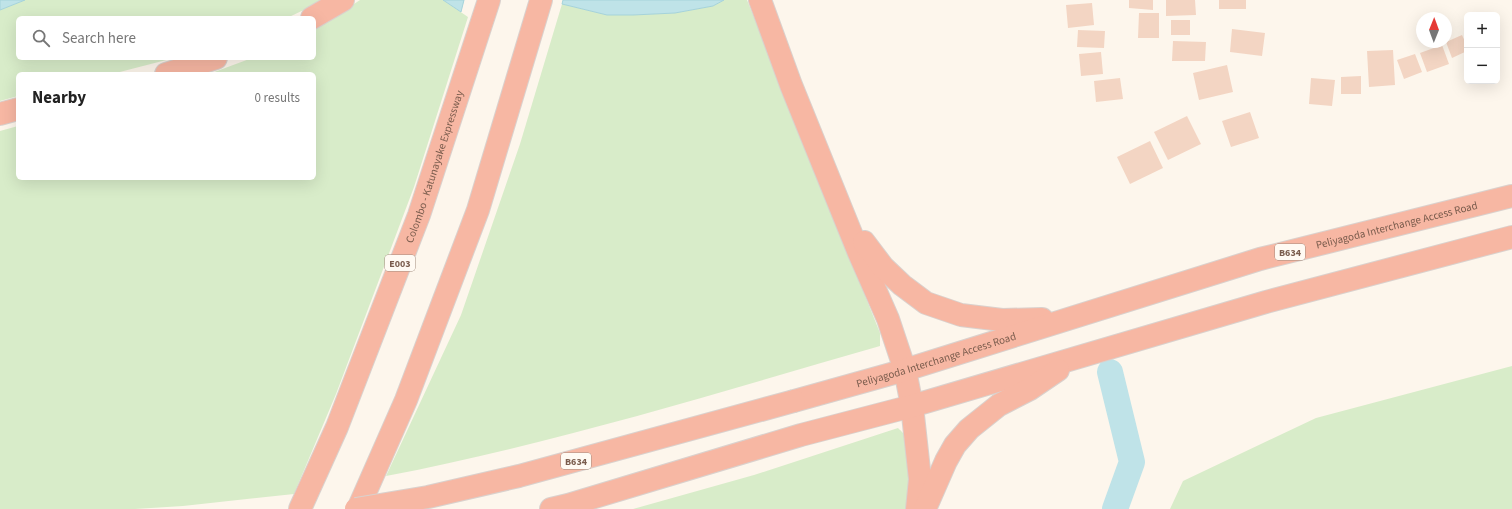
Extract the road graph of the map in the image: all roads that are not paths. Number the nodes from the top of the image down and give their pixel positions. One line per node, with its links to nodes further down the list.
1 (343, 0): 5 (highway)
2 (760, 0): 10 (highway)
3 (487, 5): 17 (highway, Colombo - Katunayake Expressway / E003)
4 (538, 10): 18 (highway)
5 (315, 16)
6 (210, 60): 7 (highway)
7 (172, 72)
8 (16, 110): 9 (highway)
9 (0, 114)
10 (836, 195): 13 (highway); 15 (highway)
11 (1512, 196): 13 (highway, Peliyagoda Interchange Access Road / B634)
12 (1512, 237): 14 (highway)
13 (1071, 317): 15 (highway, Peliyagoda Interchange Access Road / B634)
14 (1084, 355): 16 (highway); 21 (highway)
15 (905, 370): 16 (highway); 18 (highway, Peliyagoda Interchange Access Road / B634, bridge)
16 (912, 406): 19 (highway); 20 (highway)
17 (300, 509)
18 (357, 509)
19 (550, 509)
20 (917, 509)
21 (925, 509)

